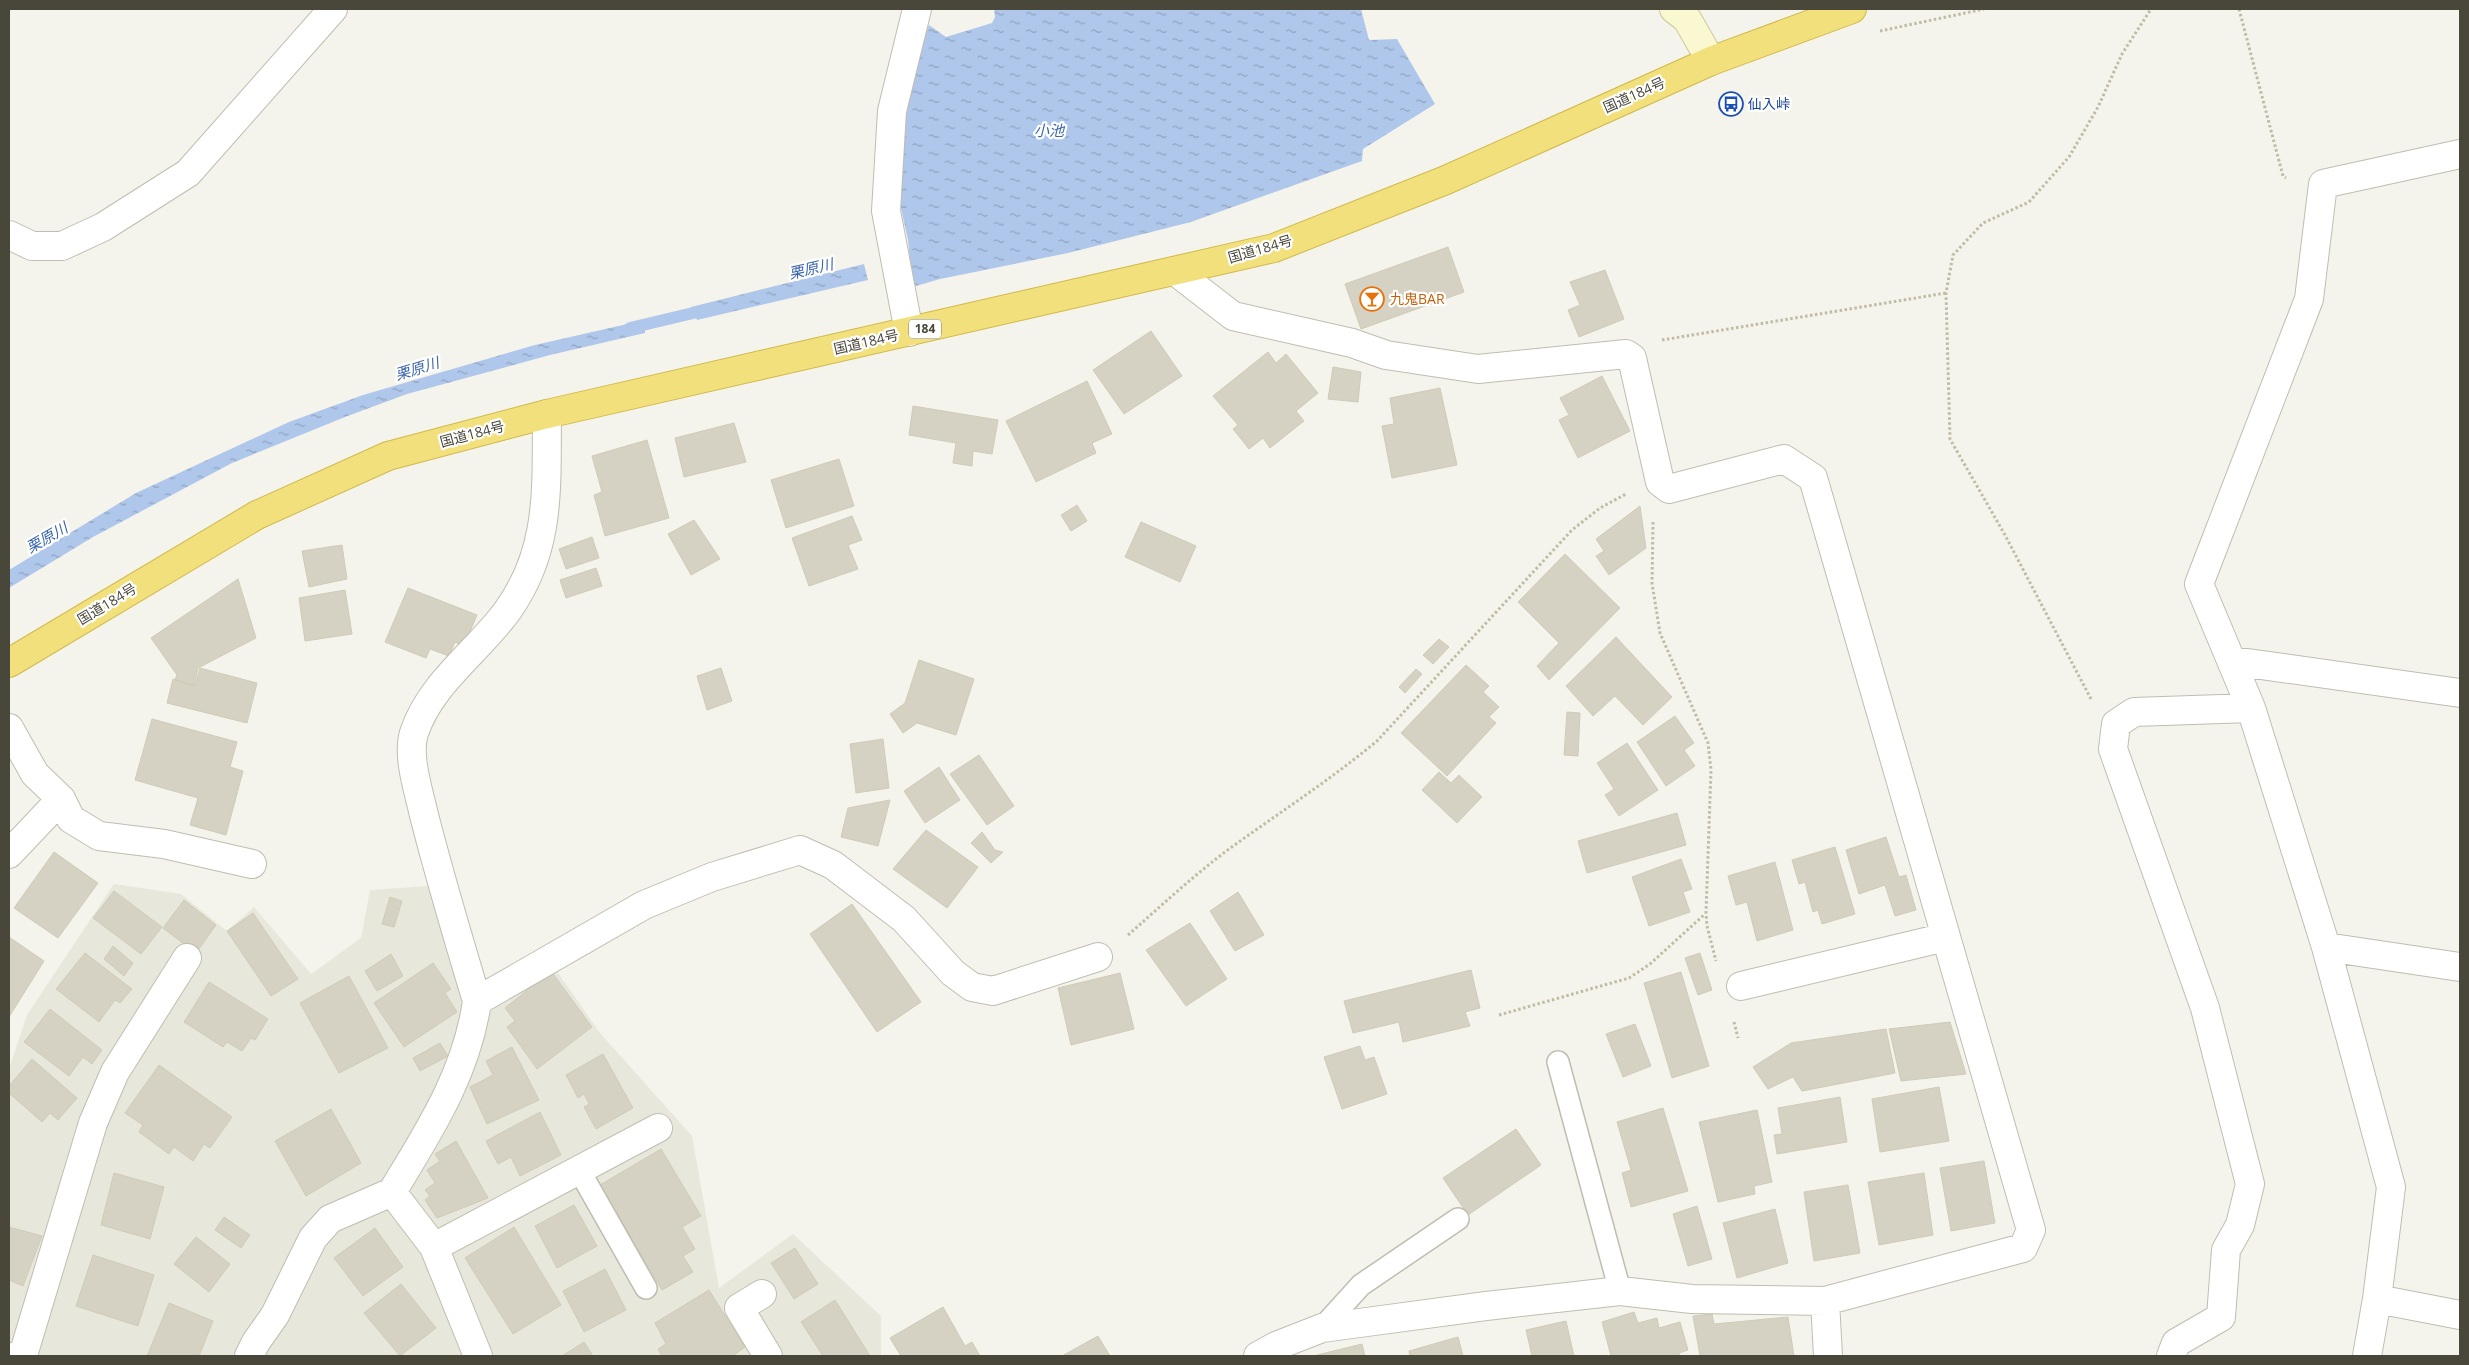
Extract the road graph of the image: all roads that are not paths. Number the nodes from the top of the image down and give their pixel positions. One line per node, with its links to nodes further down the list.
1 (332, 9): 7 (street)
2 (917, 9): 9 (street)
3 (1674, 9): 5 (street)
4 (1852, 9): 5 (highway, 国道184号 / 184)
5 (1711, 61): 8 (highway, 国道184号 / 184)
6 (2460, 154): 11 (street)
7 (9, 235)
8 (1176, 271): 9 (highway, 国道184号 / 184); 19 (street)
9 (909, 332): 10 (highway, 国道184号 / 184)
10 (547, 414): 12 (highway, 国道184号 / 184); 25 (street)
11 (2233, 661): 13 (street); 14 (street)
12 (9, 663)
13 (2460, 693)
14 (2251, 708): 20 (street); 45 (street)
15 (9, 728): 16 (street)
16 (61, 800): 17 (street); 18 (street)
17 (9, 854)
18 (252, 864)
19 (1946, 937): 24 (street); 36 (street)
20 (2326, 947): 23 (street); 35 (street)
21 (1098, 957): 25 (street)
22 (188, 958): 39 (street)
23 (2460, 967)
24 (1741, 986)
25 (477, 1001): 29 (street)
26 (1558, 1062): 33 (lane)
27 (658, 1128): 28 (street)
28 (579, 1170): 31 (street); 32 (lane)
29 (392, 1192): 31 (street); 40 (street)
30 (1458, 1219): 38 (lane)
31 (434, 1247): 41 (street)
32 (646, 1288)
33 (1620, 1291): 36 (street); 38 (street)
34 (762, 1294): 42 (street)
35 (2377, 1300): 37 (street); 46 (street)
36 (1825, 1301): 44 (street)
37 (2460, 1316)
38 (1322, 1328): 43 (street)
39 (25, 1355)
40 (249, 1356)
41 (478, 1356)
42 (768, 1356)
43 (1258, 1356)
44 (1828, 1356)
45 (2171, 1356)
46 (2367, 1356)

